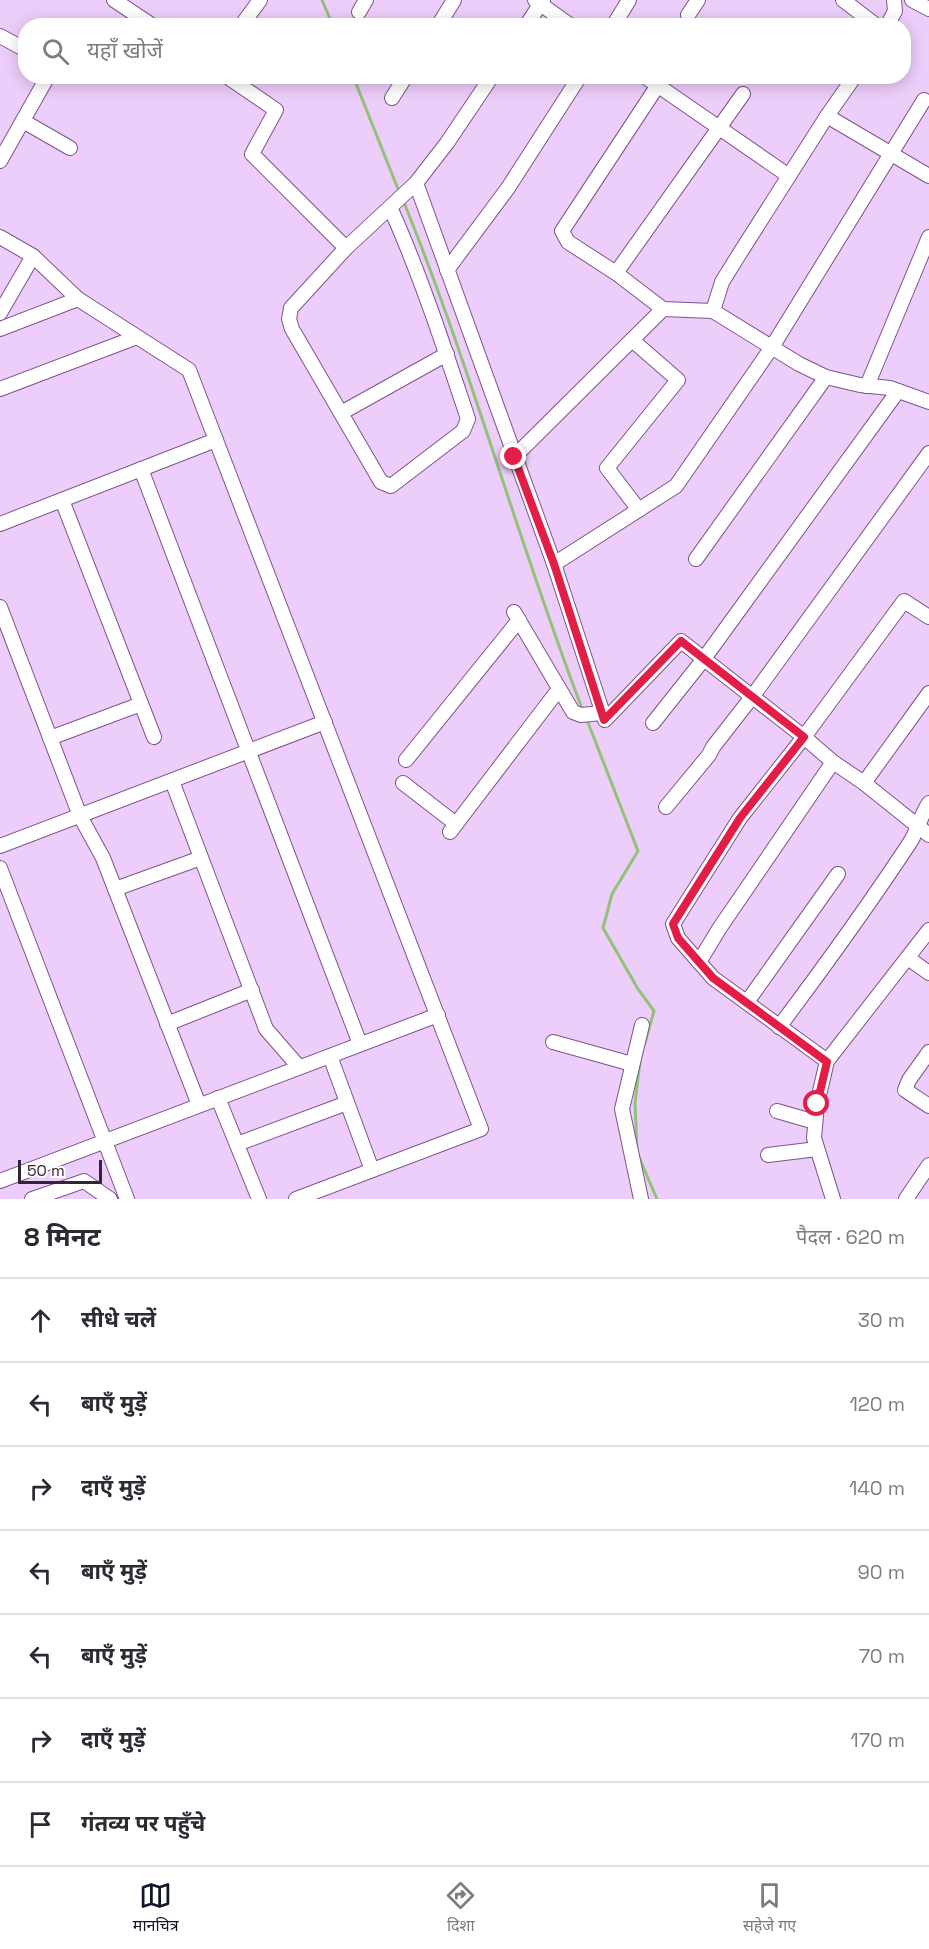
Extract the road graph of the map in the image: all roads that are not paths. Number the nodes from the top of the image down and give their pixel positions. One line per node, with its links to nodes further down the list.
1 (114, 0): 14 (street)
2 (260, 0): 15 (street)
3 (366, 0): 12 (street)
4 (454, 0): 16 (street)
5 (629, 0): 19 (street)
6 (698, 0): 13 (street)
7 (843, 0): 20 (street)
8 (894, 0): 21 (street)
9 (912, 0): 11 (street)
10 (540, 1): 17 (street); 18 (street)
11 (929, 9)
12 (359, 12)
13 (688, 15)
14 (141, 18)
15 (247, 18)
16 (443, 18)
17 (530, 18)
18 (562, 18)
19 (618, 18)
20 (867, 18)
21 (891, 18)
22 (1, 40): 23 (street)
23 (18, 47)
24 (44, 84): 36 (street)
25 (237, 84): 47 (street)
26 (401, 84): 33 (street)
27 (487, 84): 43 (street)
28 (575, 84): 49 (street)
29 (659, 84): 50 (street)
30 (665, 84): 37 (street)
31 (849, 84): 35 (street)
32 (743, 94): 37 (street)
33 (392, 98)
34 (924, 100): 39 (street)
35 (827, 116): 39 (street); 41 (street)
36 (23, 121): 38 (street); 40 (street)
37 (718, 128): 41 (street); 50 (street)
38 (70, 148)
39 (891, 154): 42 (street); 58 (street)
40 (0, 161)
41 (789, 176): 53 (street)
42 (929, 176)
43 (412, 187): 44 (street); 49 (street)
44 (393, 204): 47 (street); 59 (street)
45 (0, 237): 48 (street)
46 (928, 240): 61 (street)
47 (346, 248): 65 (street)
48 (33, 255): 51 (street); 54 (street)
49 (447, 270): 68 (street)
50 (616, 273): 52 (street)
51 (78, 299): 55 (street); 56 (street)
52 (663, 309): 53 (street); 57 (street)
53 (713, 311): 58 (street)
54 (0, 313)
55 (0, 329)
56 (137, 337): 62 (street); 66 (street)
57 (632, 340): 68 (street); 71 (street)
58 (772, 347): 60 (street); 71 (street)
59 (447, 354): 65 (street); 65 (street)
60 (826, 377): 61 (street); 73 (street)
61 (867, 386): 63 (street)
62 (0, 388)
63 (898, 391): 64 (street); 77 (street)
64 (929, 402)
65 (341, 413)
66 (216, 440): 69 (street); 83 (street)
67 (929, 453): 80 (street)
68 (514, 457): 74 (street)
69 (141, 469): 70 (street); 88 (street)
70 (62, 500): 72 (street); 81 (street)
71 (639, 510): 74 (street)
72 (0, 524)
73 (696, 559)
74 (554, 564): 82 (street)
75 (0, 607): 87 (street)
76 (929, 617): 86 (street)
77 (704, 660): 80 (street); 82 (street); 84 (street)
78 (559, 689): 82 (street); 89 (street); 92 (street)
79 (929, 693): 93 (street)
80 (752, 697): 86 (street); 95 (street)
81 (141, 704): 85 (street); 87 (street)
82 (602, 713)
83 (325, 722): 88 (street); 110 (street)
84 (654, 723)
85 (154, 737)
86 (804, 737): 90 (street); 106 (street)
87 (50, 738): 96 (street)
88 (249, 751): 91 (street); 115 (street)
89 (406, 760)
90 (833, 762): 93 (street); 106 (street)
91 (172, 781): 96 (street); 100 (street)
92 (403, 783)
93 (864, 783): 97 (street)
94 (929, 803): 97 (street)
95 (666, 807)
96 (80, 816): 99 (street); 103 (street)
97 (917, 825): 98 (street); 113 (street)
98 (929, 835)
99 (0, 846)
100 (201, 858): 103 (street); 108 (street)
101 (0, 868): 127 (street)
102 (838, 874): 109 (street)
103 (115, 889): 111 (street)
104 (929, 930): 105 (street)
105 (908, 958): 107 (street); 118 (street)
106 (699, 962): 109 (street)
107 (929, 973)
108 (252, 990): 111 (street); 120 (street)
109 (747, 1002): 113 (street)
110 (438, 1015): 115 (street); 132 (street)
111 (167, 1024): 123 (street)
112 (642, 1025): 119 (street)
113 (779, 1027): 118 (street)
114 (553, 1042): 119 (street)
115 (360, 1044): 117 (street)
116 (929, 1052): 124 (street)
117 (330, 1056): 120 (street); 122 (street)
118 (827, 1062): 126 (street)
119 (632, 1064): 139 (street)
120 (299, 1067): 121 (street)
121 (218, 1098): 123 (street); 128 (street)
122 (347, 1103): 128 (street); 132 (street)
123 (199, 1105): 127 (street)
124 (929, 1106)
125 (777, 1111): 126 (street)
126 (815, 1122): 129 (street)
127 (105, 1141): 133 (street); 136 (street)
128 (237, 1144): 137 (street)
129 (817, 1149): 130 (street); 140 (street)
130 (768, 1155)
131 (929, 1165): 141 (street)
132 (372, 1170): 138 (street)
133 (0, 1181)
134 (32, 1199): 135 (street)
135 (110, 1199)
136 (127, 1199)
137 (259, 1199)
138 (296, 1199)
139 (641, 1199)
140 (834, 1199)
141 (906, 1199)

